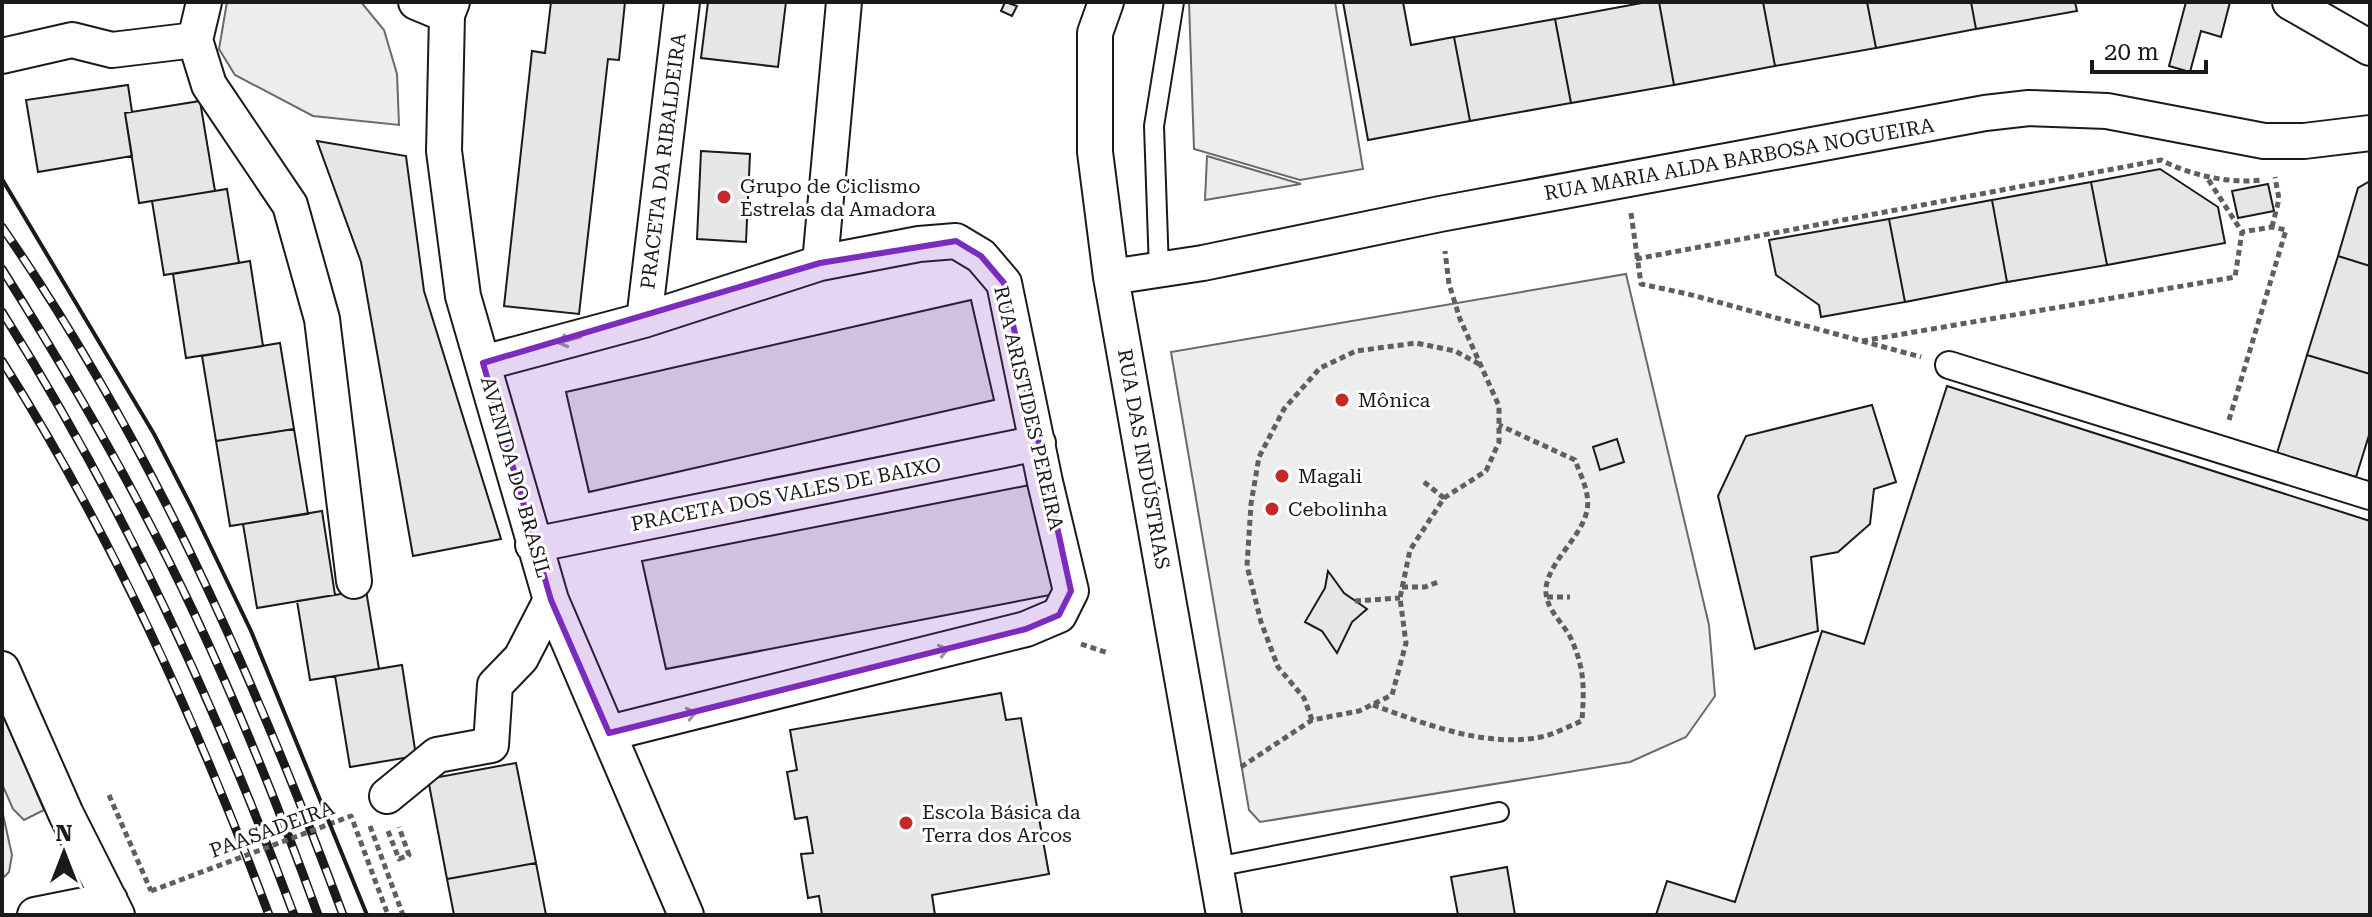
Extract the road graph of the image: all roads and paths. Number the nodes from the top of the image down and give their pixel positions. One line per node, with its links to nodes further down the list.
1 (204, 2): 9 (street)
2 (416, 2): 8 (street, AVENIDA DO BRASIL)
3 (682, 2): 24 (street, PRACETA DA RIBALDEIRA)
4 (844, 2): 21 (street)
5 (1106, 2): 23 (street, RUA DAS INDÚSTRIAS)
6 (1174, 2): 22 (lane)
7 (2290, 2): 10 (street)
8 (449, 9): 26 (street, AVENIDA DO BRASIL)
9 (195, 40): 11 (street); 36 (street)
10 (2370, 48)
11 (2, 56)
12 (2370, 133): 16 (street, RUA MARIA ALDA BARBOSA NOGUEIRA)
13 (2205, 175): 15 (path); 19 (path); 20 (path)
14 (2288, 175): 15 (path)
15 (2275, 177): 18 (path)
16 (1627, 179): 17 (street, RUA MARIA ALDA BARBOSA NOGUEIRA); 20 (path)
17 (1440, 214): 22 (street, RUA MARIA ALDA BARBOSA NOGUEIRA); 27 (path)
18 (2272, 227): 19 (path); 31 (path)
19 (2242, 232): 25 (path)
20 (1636, 259): 25 (path)
21 (820, 263): 24 (street, RUA ARISTIDES PEREIRA); 30 (street, RUA ARISTIDES PEREIRA)
22 (1159, 270): 23 (street, RUA MARIA ALDA BARBOSA NOGUEIRA)
23 (1111, 277): 52 (street, RUA DAS INDÚSTRIAS)
24 (644, 320): 26 (street, RUA ARISTIDES PEREIRA, one-way to 26)
25 (1862, 341): 28 (path)
26 (483, 363): 35 (street, AVENIDA DO BRASIL)
27 (1481, 365): 29 (path); 46 (path)
28 (1949, 365): 31 (street)
29 (1499, 425): 34 (path); 39 (path)
30 (1038, 443): 35 (street, PRACETA DOS VALES DE BAIXO); 47 (street, RUA ARISTIDES PEREIRA, one-way to 30)
31 (2220, 449): 33 (street)
32 (1424, 482): 34 (path)
33 (2370, 496)
34 (1444, 498): 38 (path)
35 (533, 545): 42 (street, AVENIDA DO BRASIL)
36 (354, 581)
37 (1438, 582): 38 (path)
38 (1402, 587): 41 (path)
39 (1547, 597): 40 (path); 45 (path)
40 (1570, 597)
41 (1400, 598): 43 (path); 45 (path)
42 (551, 600): 47 (street, AVENIDA DO BRASIL); 50 (street)
43 (1355, 601)
44 (2, 669): 53 (street)
45 (1372, 705): 46 (path)
46 (1312, 720): 48 (path)
47 (609, 733): 57 (street, AVENIDA DO BRASIL)
48 (1241, 767)
49 (109, 795): 55 (path, PAASADEIRA, bridge)
50 (377, 807): 56 (path, PAASADEIRA)
51 (1499, 812): 52 (lane)
52 (1216, 867): 58 (street, RUA DAS INDÚSTRIAS)
53 (114, 908): 54 (street)
54 (35, 915)
55 (388, 915)
56 (403, 915)
57 (686, 915)
58 (1224, 915)

